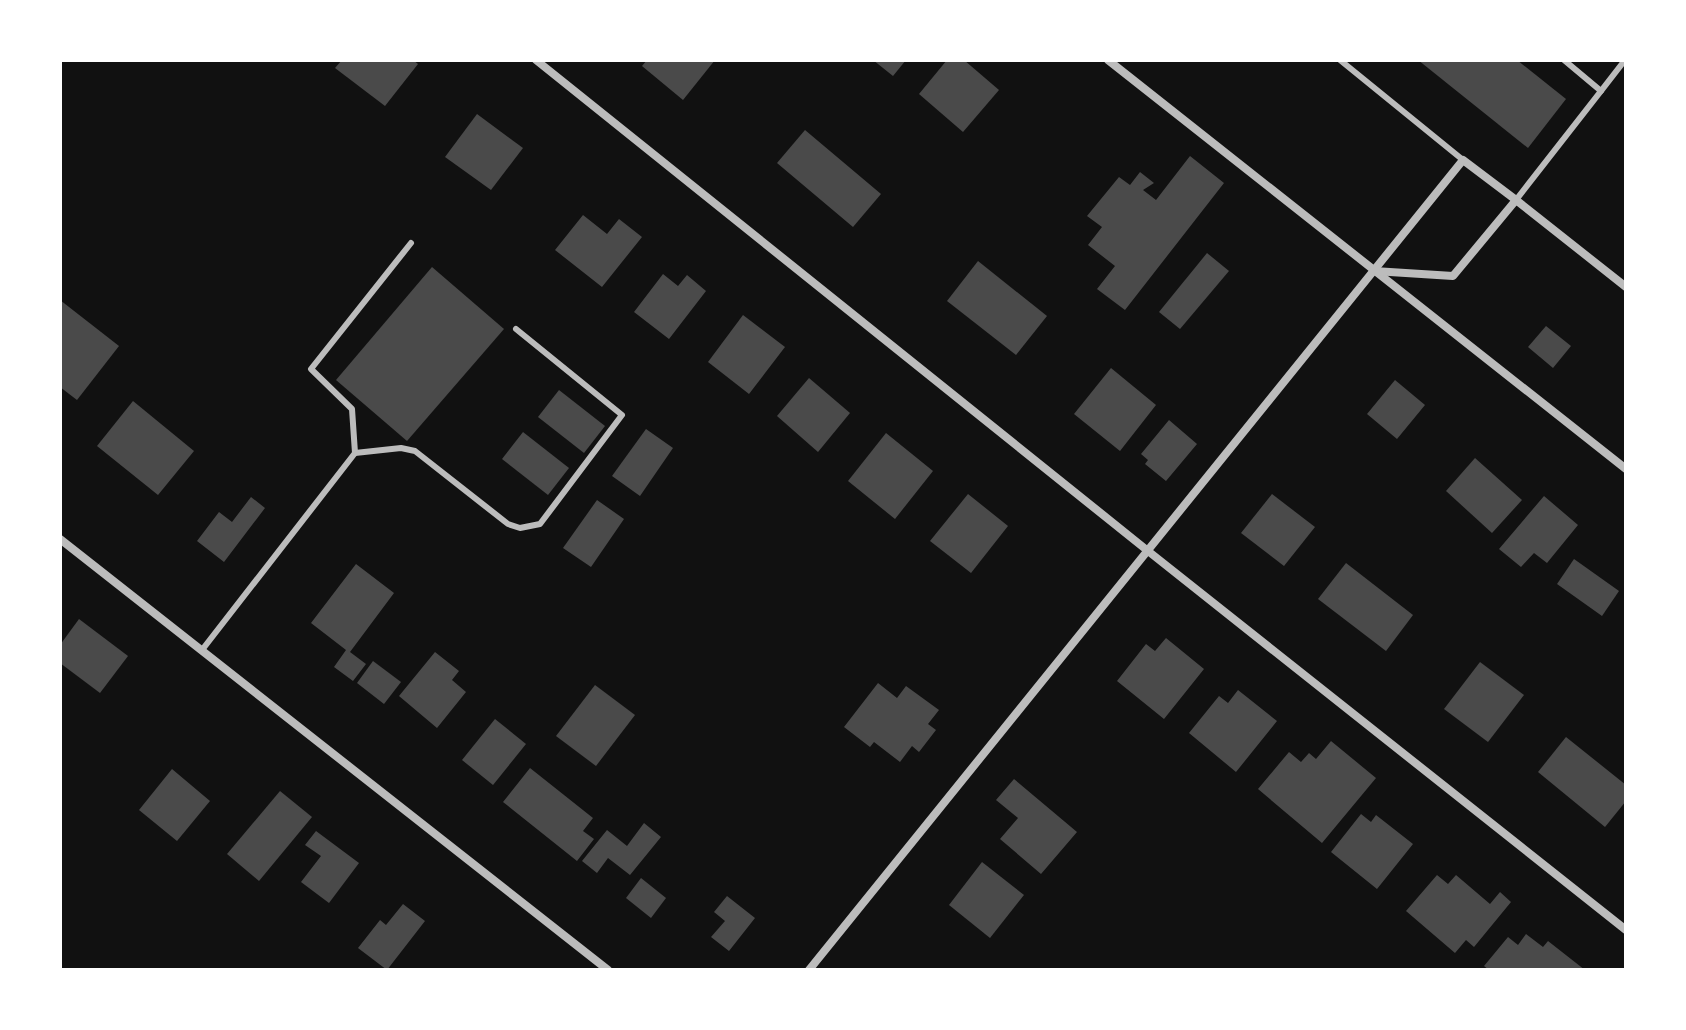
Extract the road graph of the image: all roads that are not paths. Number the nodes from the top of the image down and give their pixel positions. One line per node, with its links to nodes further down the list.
1 (536, 60): 16 (street)
2 (1108, 60): 10 (street)
3 (1340, 60): 7 (lane)
4 (1564, 60): 6 (lane)
5 (1625, 60): 6 (lane)
6 (1601, 91): 8 (lane)
7 (1463, 160): 8 (street); 10 (street)
8 (1516, 200): 10 (street); 11 (street)
9 (411, 243): 13 (lane)
10 (1373, 271): 14 (street); 16 (street)
11 (1626, 287)
12 (516, 329): 13 (lane)
13 (355, 453): 17 (lane)
14 (1626, 469)
15 (60, 539): 17 (street)
16 (1148, 551): 18 (street); 20 (street)
17 (202, 650): 19 (street)
18 (1626, 930)
19 (608, 970)
20 (809, 970)

